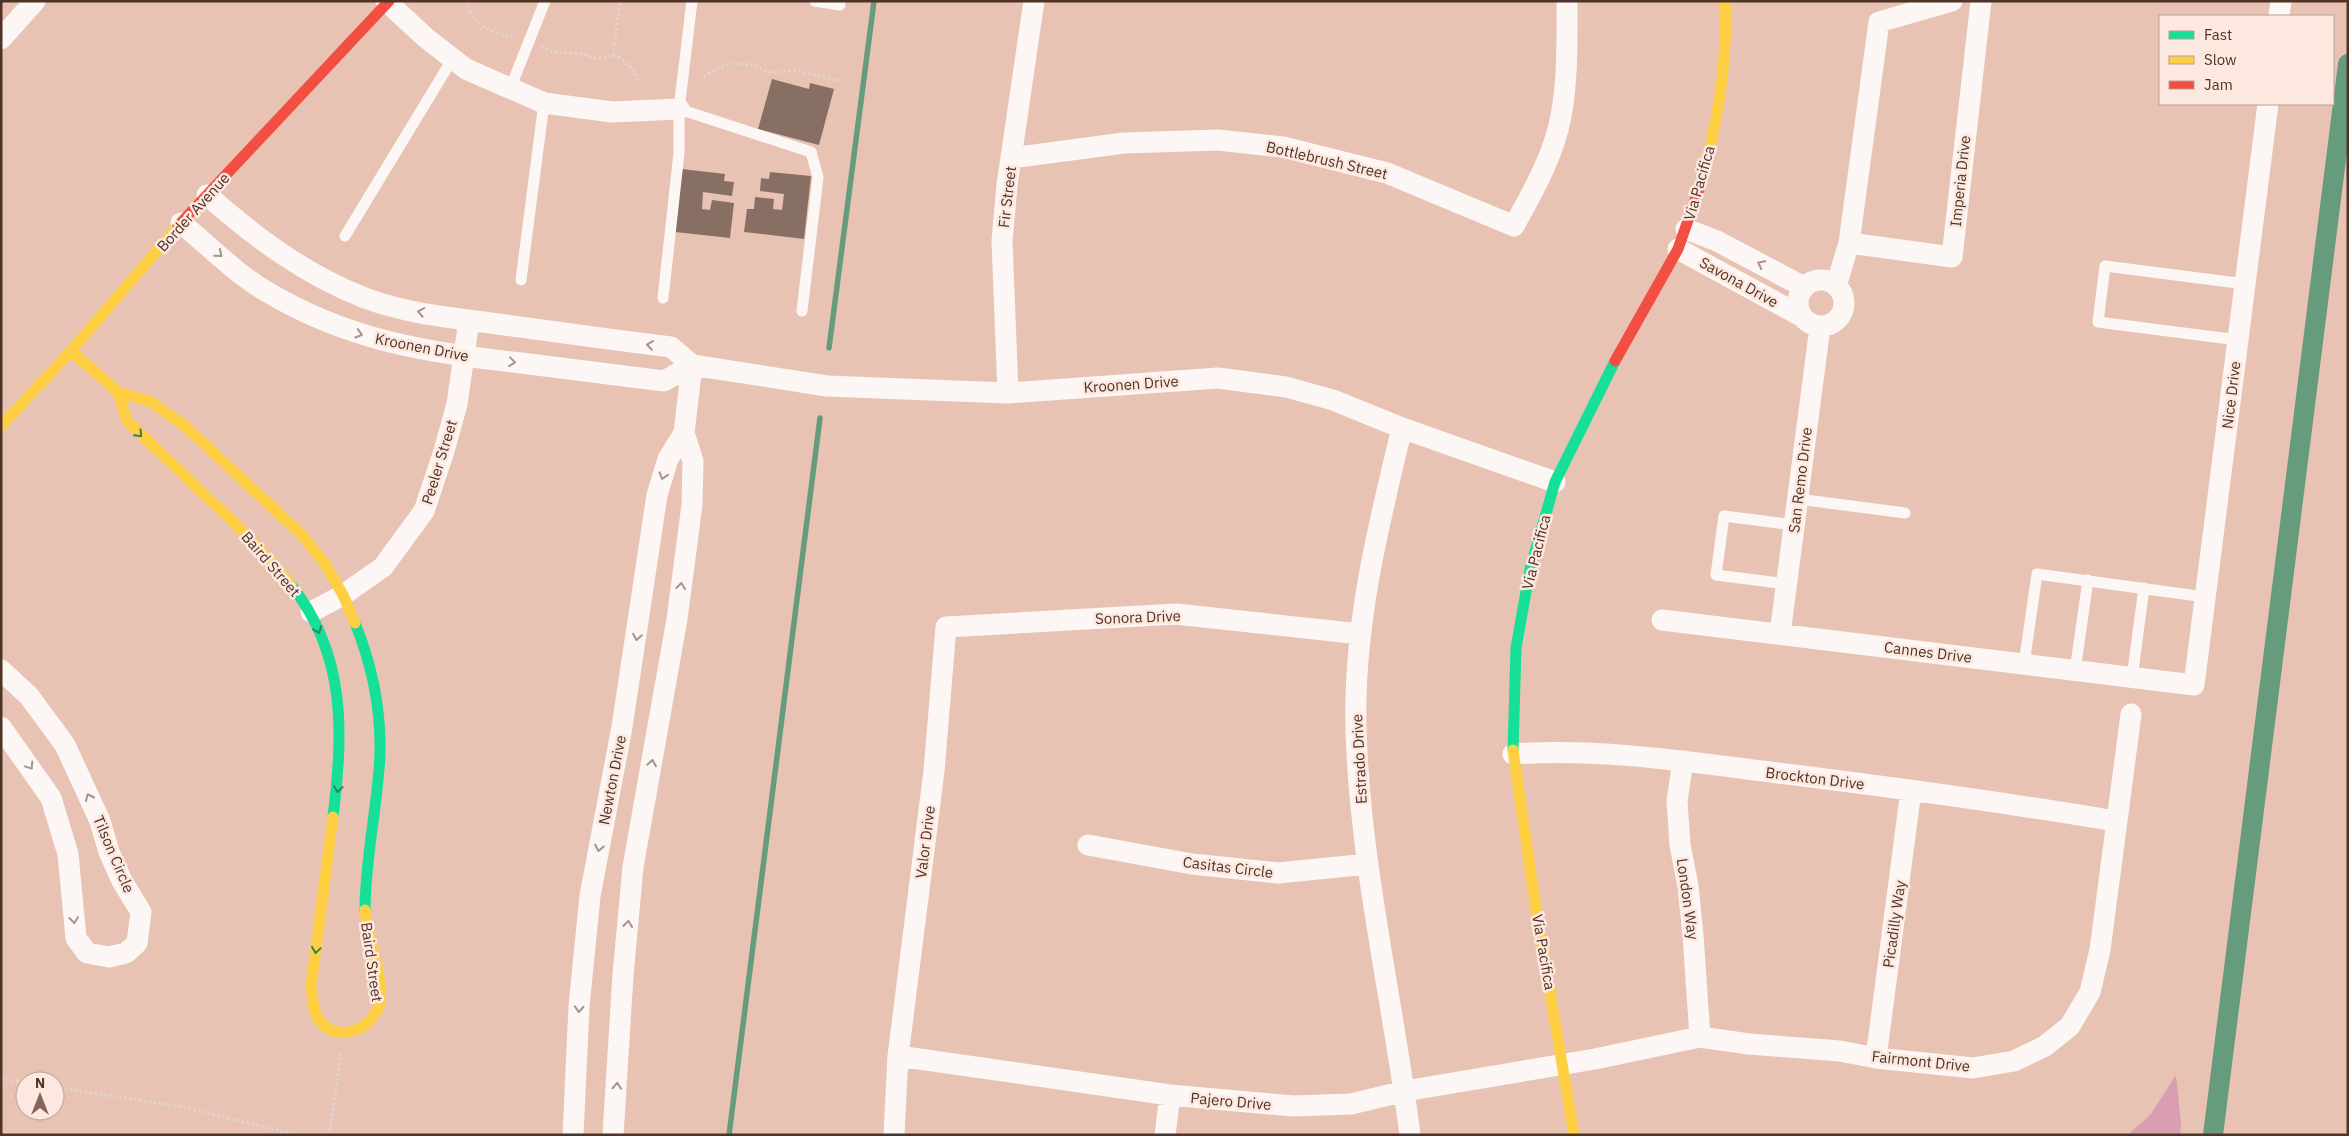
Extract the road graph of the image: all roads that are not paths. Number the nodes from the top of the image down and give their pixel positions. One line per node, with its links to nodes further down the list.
1 (35, 1): 14 (street)
2 (545, 1): 16 (lane)
3 (692, 1): 19 (lane)
4 (815, 1): 12 (lane)
5 (1034, 1): 20 (street, Fir Street)
6 (1567, 1): 20 (street, Bottlebrush Street)
7 (1726, 1): 23 (street, Via Pacifica)
8 (1952, 1): 25 (street)
9 (1980, 1): 25 (street, Imperia Drive)
10 (2281, 1): 13 (street)
11 (388, 2): 15 (street); 21 (street, Border Avenue)
12 (840, 5)
13 (2279, 15)
14 (1, 39)
15 (453, 58): 16 (street); 24 (lane)
16 (510, 89): 17 (street)
17 (544, 103): 19 (street); 27 (lane)
18 (2268, 105): 28 (street, Nice Drive)
19 (679, 109): 31 (lane); 32 (lane)
20 (1011, 158): 41 (street, Fir Street)
21 (208, 195): 22 (street, Border Avenue); 34 (street, one-way to 21)
22 (181, 224): 37 (street, Border Avenue); 38 (street, Kroonen Drive, one-way to 38)
23 (1686, 229): 26 (street, Via Pacifica); 29 (street, Savona Drive, one-way to 23)
24 (344, 236)
25 (1849, 243): 30 (street)
26 (1678, 249): 33 (street, Savona Drive); 45 (street, Via Pacifica)
27 (521, 280)
28 (2245, 284): 36 (street, Nice Drive); 36 (lane)
29 (1804, 286): 30 (street); 33 (street)
30 (1836, 286): 35 (street)
31 (663, 298)
32 (802, 311)
33 (1801, 316): 35 (street)
34 (469, 320): 38 (street, Peeler Street); 39 (street, one-way to 34)
35 (1820, 327): 46 (street, San Remo Drive)
36 (2238, 340): 53 (street, Nice Drive)
37 (71, 350): 40 (street, Baird Street); 42 (street, Border Avenue)
38 (463, 356): 39 (street, Kroonen Drive, one-way to 39); 52 (street, Peeler Street)
39 (692, 366): 41 (street, Kroonen Drive); 44 (street, Newton Drive)
40 (118, 392): 52 (street, Baird Street); 54 (street, Baird Street, one-way to 54)
41 (1008, 393): 43 (street, Kroonen Drive)
42 (1, 426)
43 (1402, 428): 45 (street, Kroonen Drive); 57 (street, Estrado Drive)
44 (684, 433): 78 (street, Newton Drive, one-way to 78); 79 (street, Newton Drive, one-way to 44)
45 (1555, 482): 66 (street, Via Pacifica)
46 (1798, 499): 47 (lane); 48 (street, San Remo Drive)
47 (1905, 513)
48 (1795, 525): 50 (street, San Remo Drive); 50 (lane)
49 (2088, 580): 51 (lane); 59 (lane); 61 (lane)
50 (1787, 584): 58 (street, San Remo Drive)
51 (2144, 588): 53 (lane); 62 (lane)
52 (343, 595): 54 (street, Peeler Street); 54 (street, Baird Street, one-way to 52)
53 (2205, 597): 63 (street, Nice Drive)
54 (311, 612)
55 (1662, 620): 58 (street, Cannes Drive)
56 (946, 627): 57 (street, Sonora Drive); 73 (street, Valor Drive)
57 (1360, 634): 71 (street, Estrado Drive)
58 (1780, 634): 59 (street, Cannes Drive)
59 (2024, 664): 61 (street, Cannes Drive)
60 (1, 670): 65 (street, Tilson Circle, one-way to 60)
61 (2075, 670): 62 (street, Cannes Drive)
62 (2132, 678): 63 (street, Cannes Drive)
63 (2194, 685)
64 (2132, 714): 69 (street, Fairmont Drive)
65 (1, 727)
66 (1513, 754): 67 (street, Brockton Drive); 75 (street, Via Pacifica)
67 (1683, 761): 68 (street, Brockton Drive); 72 (street, London Way)
68 (1912, 790): 69 (street, Brockton Drive); 74 (street, Picadilly Way)
69 (2115, 822): 74 (street, Fairmont Drive)
70 (1088, 845): 71 (street, Casitas Circle)
71 (1368, 864): 76 (street, Estrado Drive)
72 (1700, 1037): 74 (street, Fairmont Drive); 75 (street, Fairmont Drive)
73 (898, 1056): 77 (street, Pajero Drive); 80 (street, Valor Drive)
74 (1876, 1058)
75 (1563, 1064): 76 (street, Pajero Drive); 83 (street, Via Pacifica)
76 (1404, 1091): 77 (street, Pajero Drive); 82 (street, Estrado Drive)
77 (1170, 1096): 81 (street)
78 (573, 1135)
79 (613, 1135)
80 (894, 1135)
81 (1165, 1135)
82 (1410, 1135)
83 (1574, 1135)

